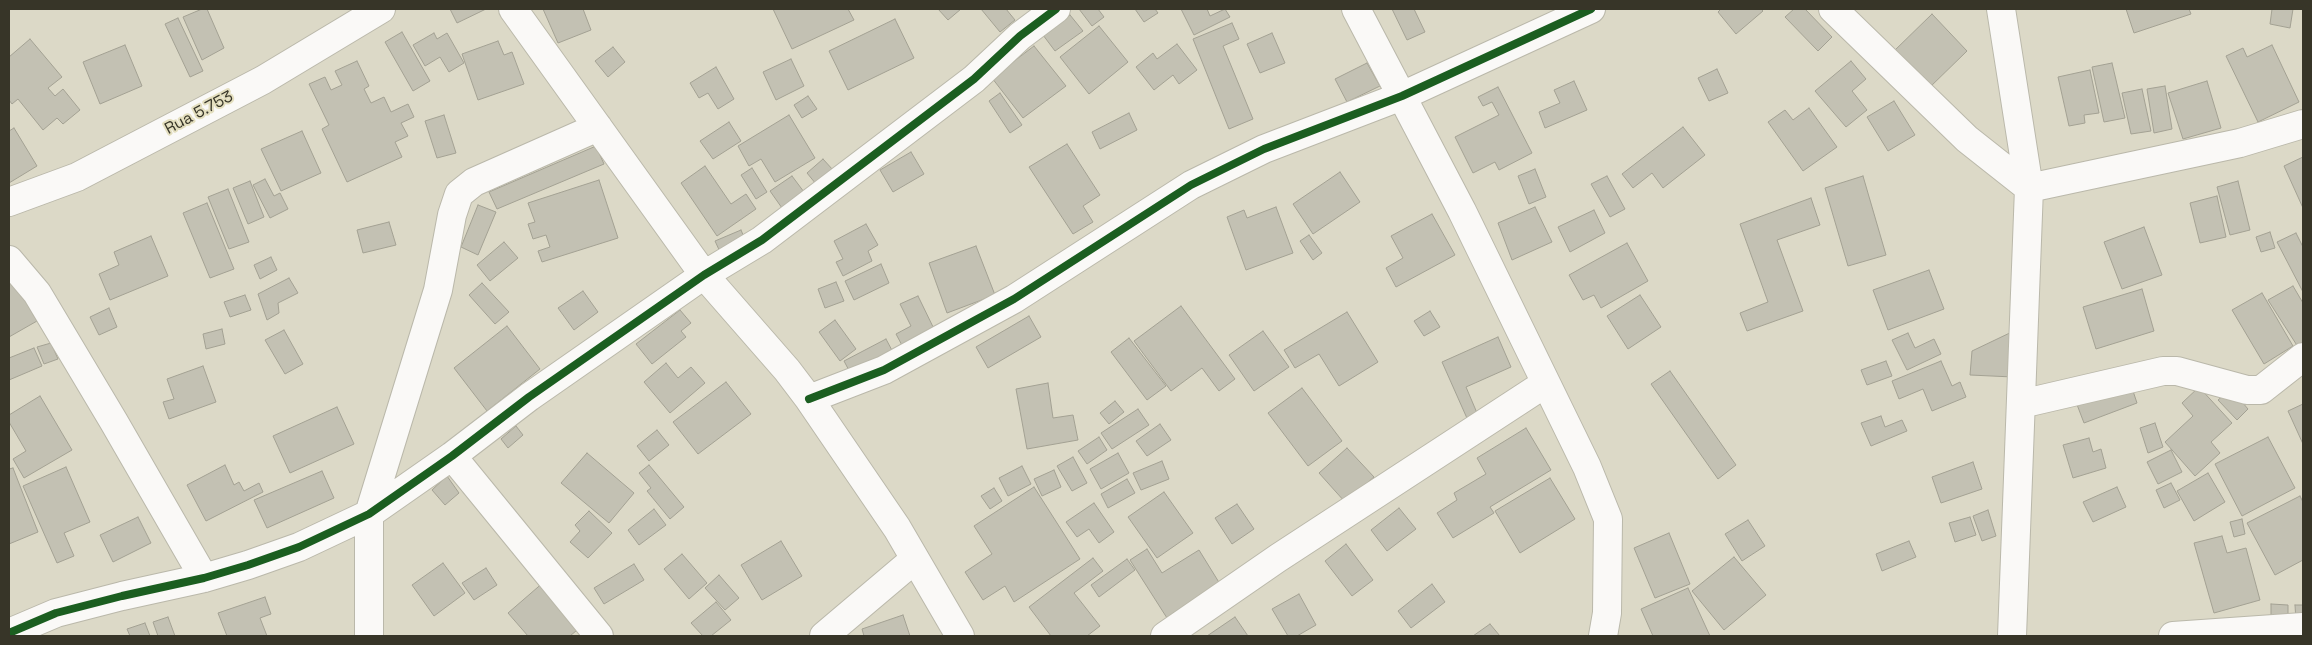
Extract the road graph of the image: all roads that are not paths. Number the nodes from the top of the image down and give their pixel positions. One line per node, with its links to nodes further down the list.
1 (381, 9): 12 (street, Rua 5.753)
2 (513, 9): 10 (street)
3 (1056, 9): 14 (street)
4 (1356, 9): 8 (street)
5 (1591, 9): 8 (street)
6 (1833, 9): 11 (street)
7 (2001, 9): 11 (street)
8 (1402, 96): 16 (street); 17 (street)
9 (2303, 124): 11 (street)
10 (598, 127): 14 (street); 20 (street)
11 (2029, 188): 18 (street)
12 (9, 202)
13 (9, 260): 22 (street)
14 (704, 275): 17 (street); 19 (street)
15 (2303, 357): 18 (street)
16 (1546, 383): 29 (street); 30 (street)
17 (809, 399): 21 (street)
18 (2021, 404): 31 (street)
19 (452, 456): 20 (street); 26 (street)
20 (369, 514): 22 (street); 25 (street)
21 (914, 559): 27 (street); 28 (street)
22 (204, 578): 24 (street)
23 (2303, 626): 32 (street)
24 (9, 633)
25 (369, 636)
26 (598, 636)
27 (824, 636)
28 (960, 636)
29 (1165, 636)
30 (1603, 636)
31 (2012, 636)
32 (2173, 636)

